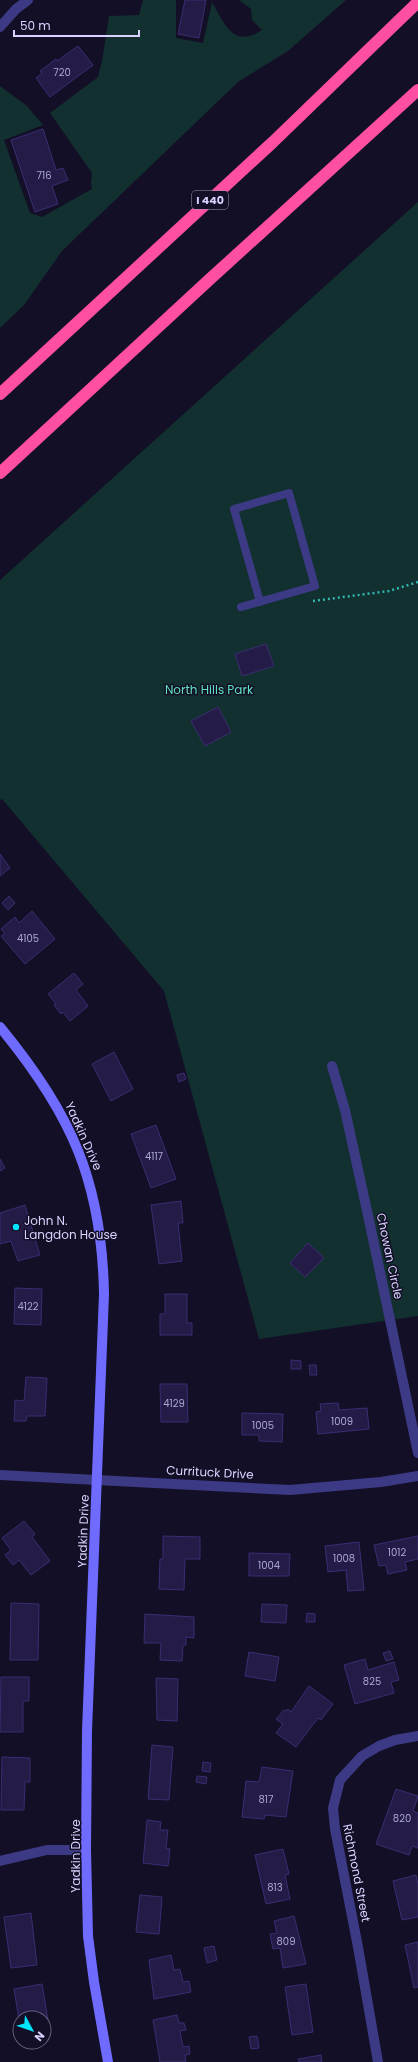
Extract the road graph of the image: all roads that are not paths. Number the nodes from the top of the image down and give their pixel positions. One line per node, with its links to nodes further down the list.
1 (28, 0): 3 (street)
2 (418, 2): 5 (highway, I 440)
3 (0, 27)
4 (418, 90): 6 (highway)
5 (0, 394)
6 (0, 474)
7 (260, 602): 7 (lane); 8 (lane)
8 (241, 607)
9 (0, 1027): 14 (street, Yadkin Drive)
10 (332, 1066): 11 (street, Chowan Circle)
11 (418, 1453)
12 (0, 1475): 14 (street, Currituck Drive)
13 (418, 1476): 14 (street, Currituck Drive)
14 (98, 1479): 16 (street, Yadkin Drive)
15 (418, 1736): 19 (street, Richmond Street)
16 (86, 1850): 17 (street); 18 (street, Yadkin Drive)
17 (0, 1860)
18 (108, 2062)
19 (378, 2062)

